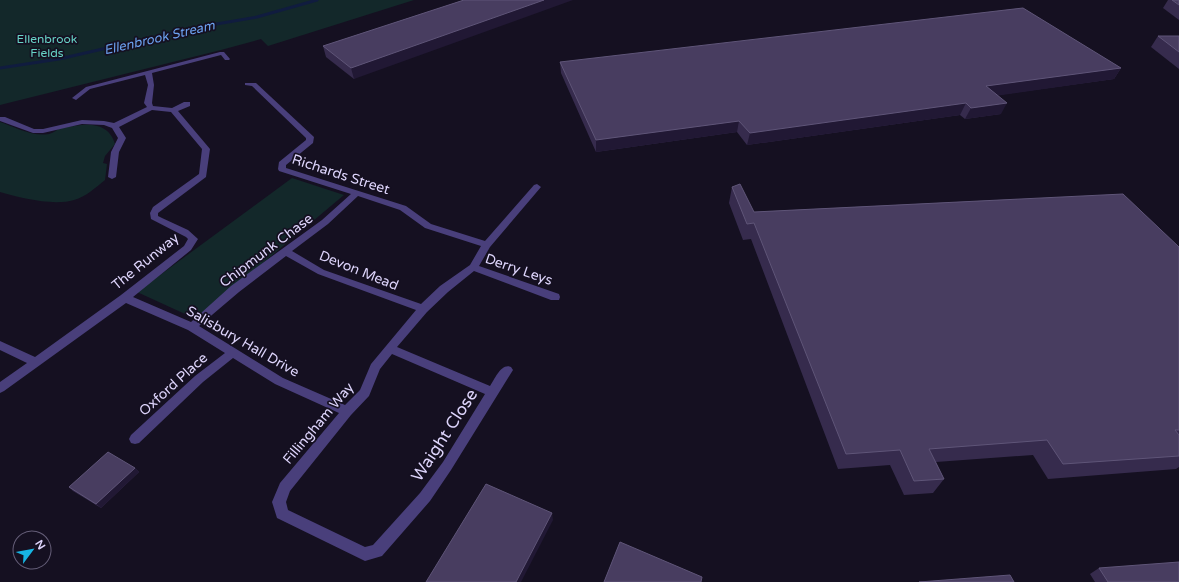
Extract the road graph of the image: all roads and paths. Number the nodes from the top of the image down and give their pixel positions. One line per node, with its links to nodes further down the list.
1 (227, 59): 2 (street)
2 (148, 73): 4 (street); 6 (street)
3 (247, 84): 12 (street, Richards Street)
4 (76, 98)
5 (186, 104): 7 (street)
6 (151, 108): 7 (street); 9 (street)
7 (173, 110): 17 (street, The Runway)
8 (2, 119): 9 (street)
9 (115, 126): 10 (street)
10 (112, 177)
11 (537, 187): 13 (street, Fillingham Way)
12 (356, 194): 13 (street, Richards Street); 14 (street, Chipmunk Chase)
13 (487, 244): 15 (street, Fillingham Way)
14 (286, 252): 18 (street, Devon Mead); 19 (street, Chipmunk Chase)
15 (473, 267): 16 (street, Derry Leys); 18 (street, Fillingham Way)
16 (555, 296)
17 (125, 298): 19 (street, Salisbury Hall Drive); 23 (street, The Runway)
18 (423, 309): 21 (street, Fillingham Way)
19 (192, 327): 22 (street, Salisbury Hall Drive)
20 (0, 345): 23 (street)
21 (390, 349): 26 (street, Waight Close); 27 (street, Fillingham Way)
22 (233, 352): 27 (street, Salisbury Hall Drive); 28 (street, Oxford Place)
23 (35, 362): 25 (street, The Runway)
24 (507, 370): 26 (street, Waight Close)
25 (0, 388)
26 (492, 392): 29 (street, Waight Close)
27 (347, 411): 29 (street, Fillingham Way)
28 (135, 439)
29 (425, 497)

